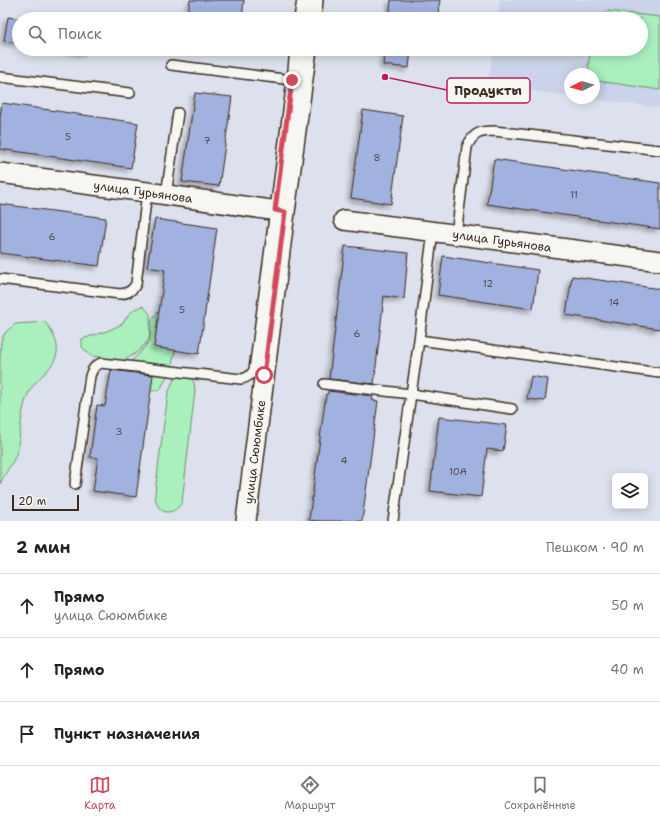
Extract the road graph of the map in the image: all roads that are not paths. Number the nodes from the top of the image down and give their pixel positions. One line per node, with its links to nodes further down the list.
1 (302, 0): 3 (lane)
2 (313, 0): 4 (street)
3 (300, 12)
4 (312, 12)
5 (294, 56): 9 (lane)
6 (306, 56): 16 (street, улица Сююмбике)
7 (171, 65): 9 (lane)
8 (0, 77): 10 (lane)
9 (292, 80): 16 (lane)
10 (130, 93)
11 (178, 113): 15 (lane)
12 (660, 150): 19 (lane)
13 (0, 173): 14 (street, улица Гурьянова)
14 (147, 192): 15 (street, улица Гурьянова); 21 (lane)
15 (166, 195): 16 (street, улица Гурьянова)
16 (280, 211): 27 (lane); 28 (street, улица Сююмбике)
17 (344, 220): 18 (street, улица Гурьянова)
18 (432, 231): 19 (street, улица Гурьянова); 22 (lane)
19 (456, 235): 20 (street, улица Гурьянова)
20 (660, 261)
21 (0, 279)
22 (419, 340): 23 (lane); 25 (lane)
23 (660, 373)
24 (324, 384): 25 (lane)
25 (411, 394): 26 (lane); 29 (lane)
26 (512, 410)
27 (75, 484)
28 (246, 521)
29 (394, 521)

